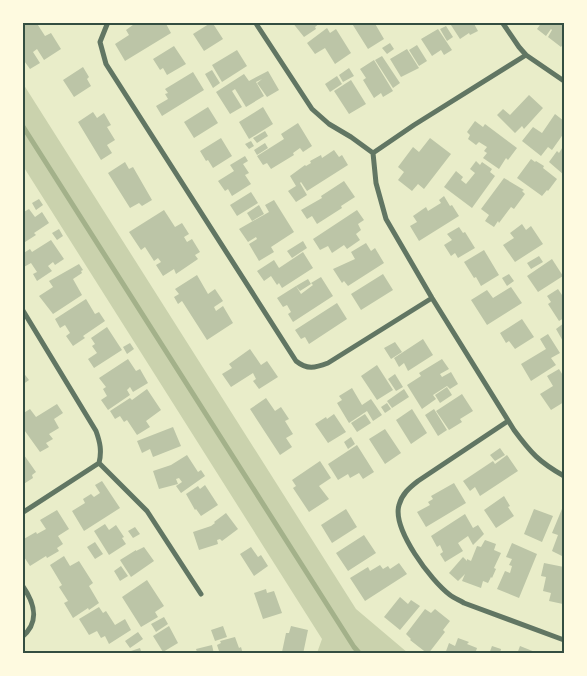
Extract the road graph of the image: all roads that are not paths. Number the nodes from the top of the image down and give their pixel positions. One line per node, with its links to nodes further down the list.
1 (108, 22): 7 (street)
2 (254, 22): 6 (street)
3 (502, 22): 4 (street)
4 (526, 55): 5 (street); 6 (street)
5 (564, 81)
6 (373, 153): 7 (street)
7 (432, 298): 9 (street)
8 (22, 309): 10 (street)
9 (508, 421): 11 (street); 16 (street)
10 (99, 463): 12 (street); 14 (street)
11 (564, 476)
12 (22, 513)
13 (22, 585): 15 (street)
14 (201, 594)
15 (22, 637)
16 (564, 640)

